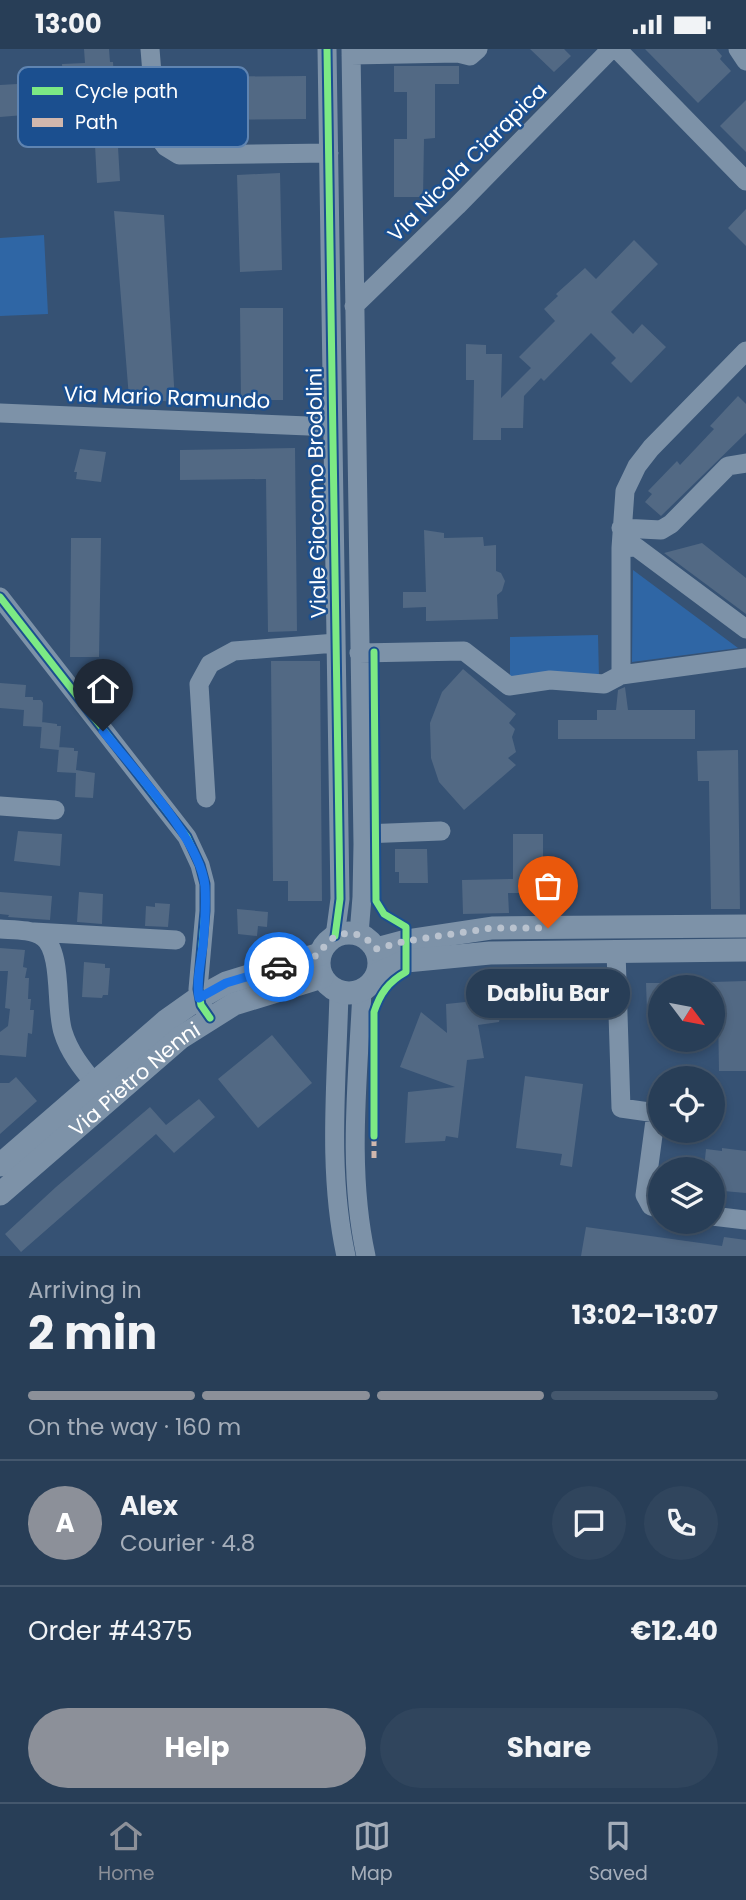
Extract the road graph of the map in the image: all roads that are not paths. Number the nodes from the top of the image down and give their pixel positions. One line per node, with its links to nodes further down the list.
1 (150, 49): 9 (street)
2 (327, 49): 11 (street, Viale Giacomo Brodolini)
3 (611, 49): 13 (street, Via Nicola Ciarapica)
4 (617, 49): 12 (street)
5 (738, 49): 8 (street)
6 (351, 52): 7 (street); 13 (street, Viale Giacomo Brodolini)
7 (474, 53)
8 (746, 61)
9 (151, 67)
10 (166, 147): 11 (street)
11 (329, 153): 16 (street, Viale Giacomo Brodolini)
12 (746, 181)
13 (354, 306): 24 (street, Viale Giacomo Brodolini)
14 (746, 351): 19 (street)
15 (0, 414): 16 (street, Via Mario Ramundo)
16 (332, 427): 23 (street, Viale Giacomo Brodolini)
17 (746, 449): 18 (street)
18 (737, 465): 19 (street)
19 (621, 528): 20 (street)
20 (621, 548): 22 (street); 26 (street)
21 (0, 597): 44 (street)
22 (746, 629)
23 (336, 643): 27 (street); 36 (street, Viale Giacomo Brodolini)
24 (359, 653): 26 (street); 31 (street, Viale Giacomo Brodolini)
25 (746, 658): 26 (street)
26 (621, 675)
27 (206, 798)
28 (0, 806): 29 (street)
29 (55, 810)
30 (441, 831): 31 (street)
31 (363, 834): 38 (street, Viale Giacomo Brodolini)
32 (680, 926): 33 (street); 38 (street); 41 (street)
33 (746, 926)
34 (0, 929): 35 (street)
35 (33, 932): 37 (street); 45 (street)
36 (335, 936): 38 (street); 43 (street)
37 (176, 940)
38 (367, 941): 42 (street)
39 (746, 950): 41 (street)
40 (616, 951): 41 (street); 42 (street); 48 (street)
41 (679, 951)
42 (378, 974): 43 (street)
43 (336, 978): 44 (street, Via Pietro Nenni); 46 (street); 47 (street)
44 (205, 1008): 45 (street, Via Pietro Nenni); 51 (street, Via Pietro Nenni)
45 (95, 1084): 49 (street, Via Pietro Nenni)
46 (356, 1125): 47 (street); 56 (street)
47 (335, 1126): 55 (street)
48 (650, 1157)
49 (0, 1165)
50 (648, 1173): 52 (street)
51 (0, 1194)
52 (648, 1203)
53 (725, 1218): 54 (street)
54 (746, 1220)
55 (346, 1256)
56 (366, 1256)

